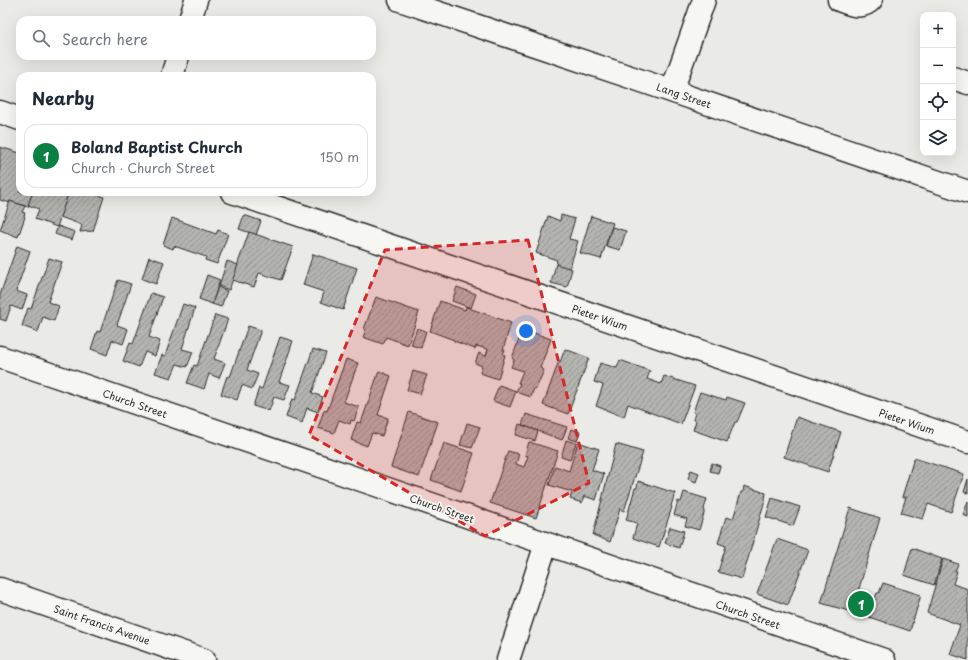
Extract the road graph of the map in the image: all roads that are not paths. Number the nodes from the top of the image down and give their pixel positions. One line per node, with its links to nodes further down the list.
1 (196, 0): 6 (street)
2 (400, 0): 11 (street, Lang Street)
3 (704, 0): 11 (street)
4 (839, 0): 5 (street)
5 (871, 0)
6 (191, 16)
7 (177, 60): 8 (street)
8 (173, 72)
9 (956, 79): 10 (street)
10 (968, 83)
11 (672, 92): 14 (street, Lang Street)
12 (0, 112): 13 (street)
13 (16, 118)
14 (968, 192)
15 (244, 196): 17 (street, Pieter Wium)
16 (0, 357): 18 (street, Church Street)
17 (968, 442)
18 (546, 544): 21 (street); 22 (street, Church Street)
19 (0, 589): 20 (street, Saint Francis Avenue)
20 (204, 660)
21 (508, 660)
22 (884, 660)

